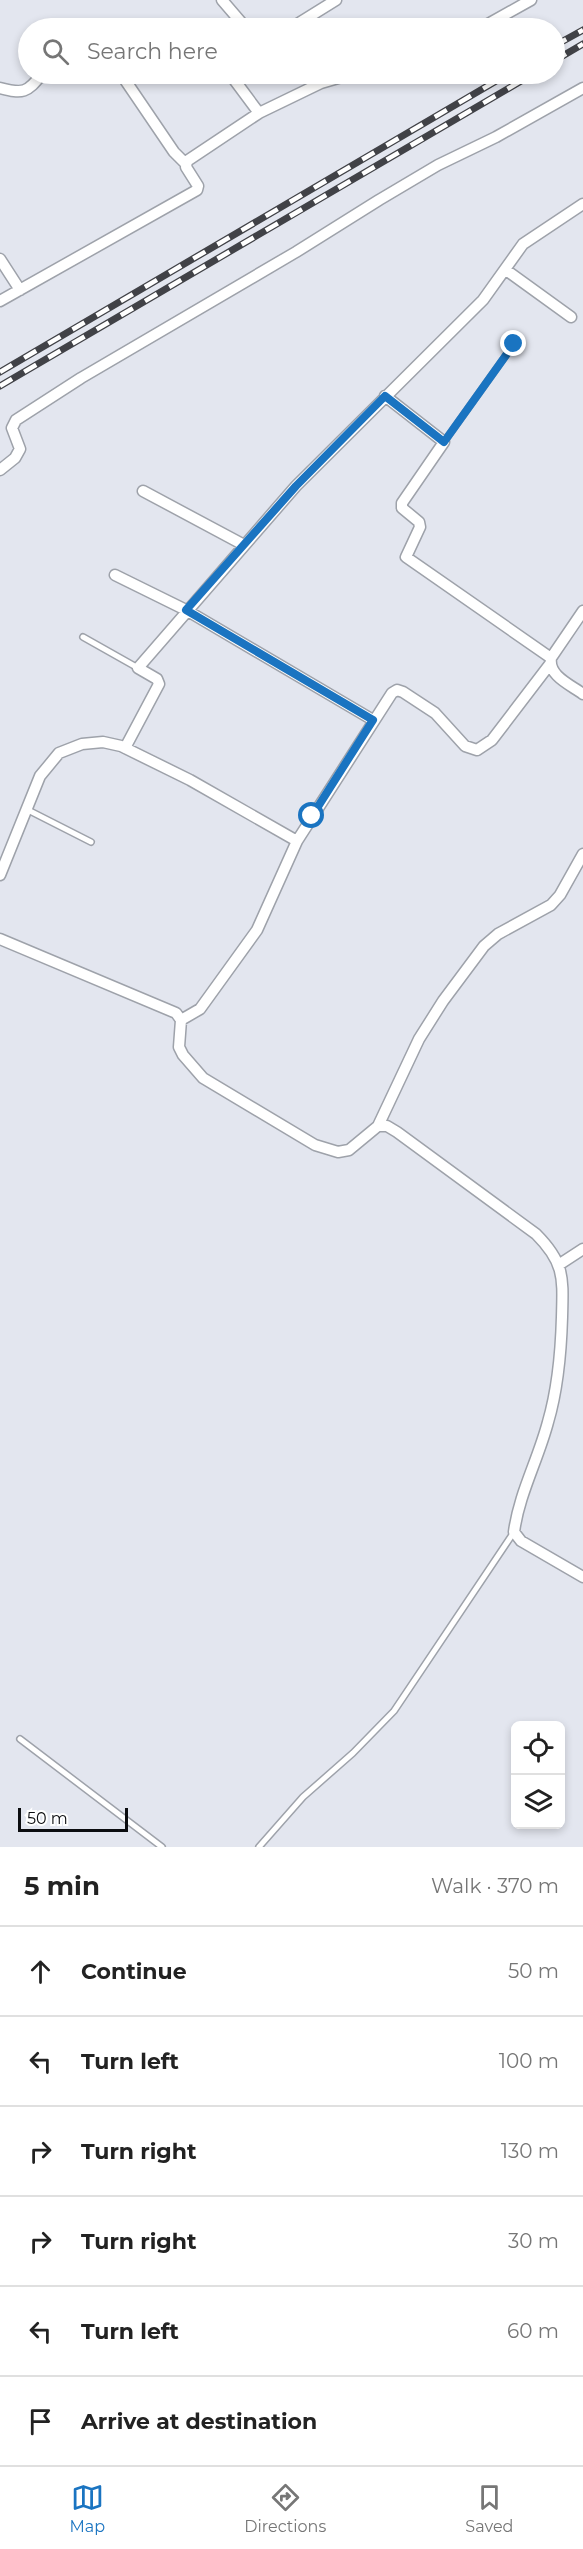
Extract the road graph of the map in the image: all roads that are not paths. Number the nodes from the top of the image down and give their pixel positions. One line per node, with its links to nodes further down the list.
1 (222, 0): 4 (street)
2 (336, 0): 5 (street)
3 (531, 0): 6 (street)
4 (237, 18)
5 (307, 18)
6 (499, 18)
7 (33, 84): 11 (street)
8 (129, 84): 14 (street)
9 (237, 84): 13 (street)
10 (319, 84): 13 (street)
11 (0, 88)
12 (583, 88): 24 (street)
13 (259, 113): 14 (street)
14 (186, 164): 18 (street)
15 (583, 204): 17 (street)
16 (0, 259): 18 (street)
17 (506, 270): 20 (street); 22 (street)
18 (20, 290): 19 (street)
19 (0, 301)
20 (571, 317)
21 (514, 344): 23 (lane)
22 (385, 396): 23 (street); 26 (street)
23 (444, 442): 31 (street)
24 (0, 470)
25 (143, 491): 26 (street)
26 (244, 545): 28 (street)
27 (116, 575): 28 (street)
28 (186, 610): 32 (street); 34 (street)
29 (583, 611): 31 (street)
30 (83, 637): 32 (lane)
31 (550, 661): 33 (street); 34 (street)
32 (138, 668): 35 (street)
33 (583, 694)
34 (373, 720): 37 (street)
35 (124, 748): 36 (street); 37 (street)
36 (26, 809): 38 (lane); 40 (street)
37 (297, 841): 42 (street)
38 (91, 842)
39 (583, 854): 43 (street)
40 (0, 875)
41 (0, 939): 42 (street)
42 (181, 1020): 43 (street)
43 (378, 1126): 45 (street)
44 (583, 1249): 45 (street)
45 (560, 1264): 46 (street)
46 (514, 1532): 47 (street); 50 (lane)
47 (583, 1577)
48 (20, 1739): 49 (lane)
49 (162, 1847)
50 (259, 1847)

